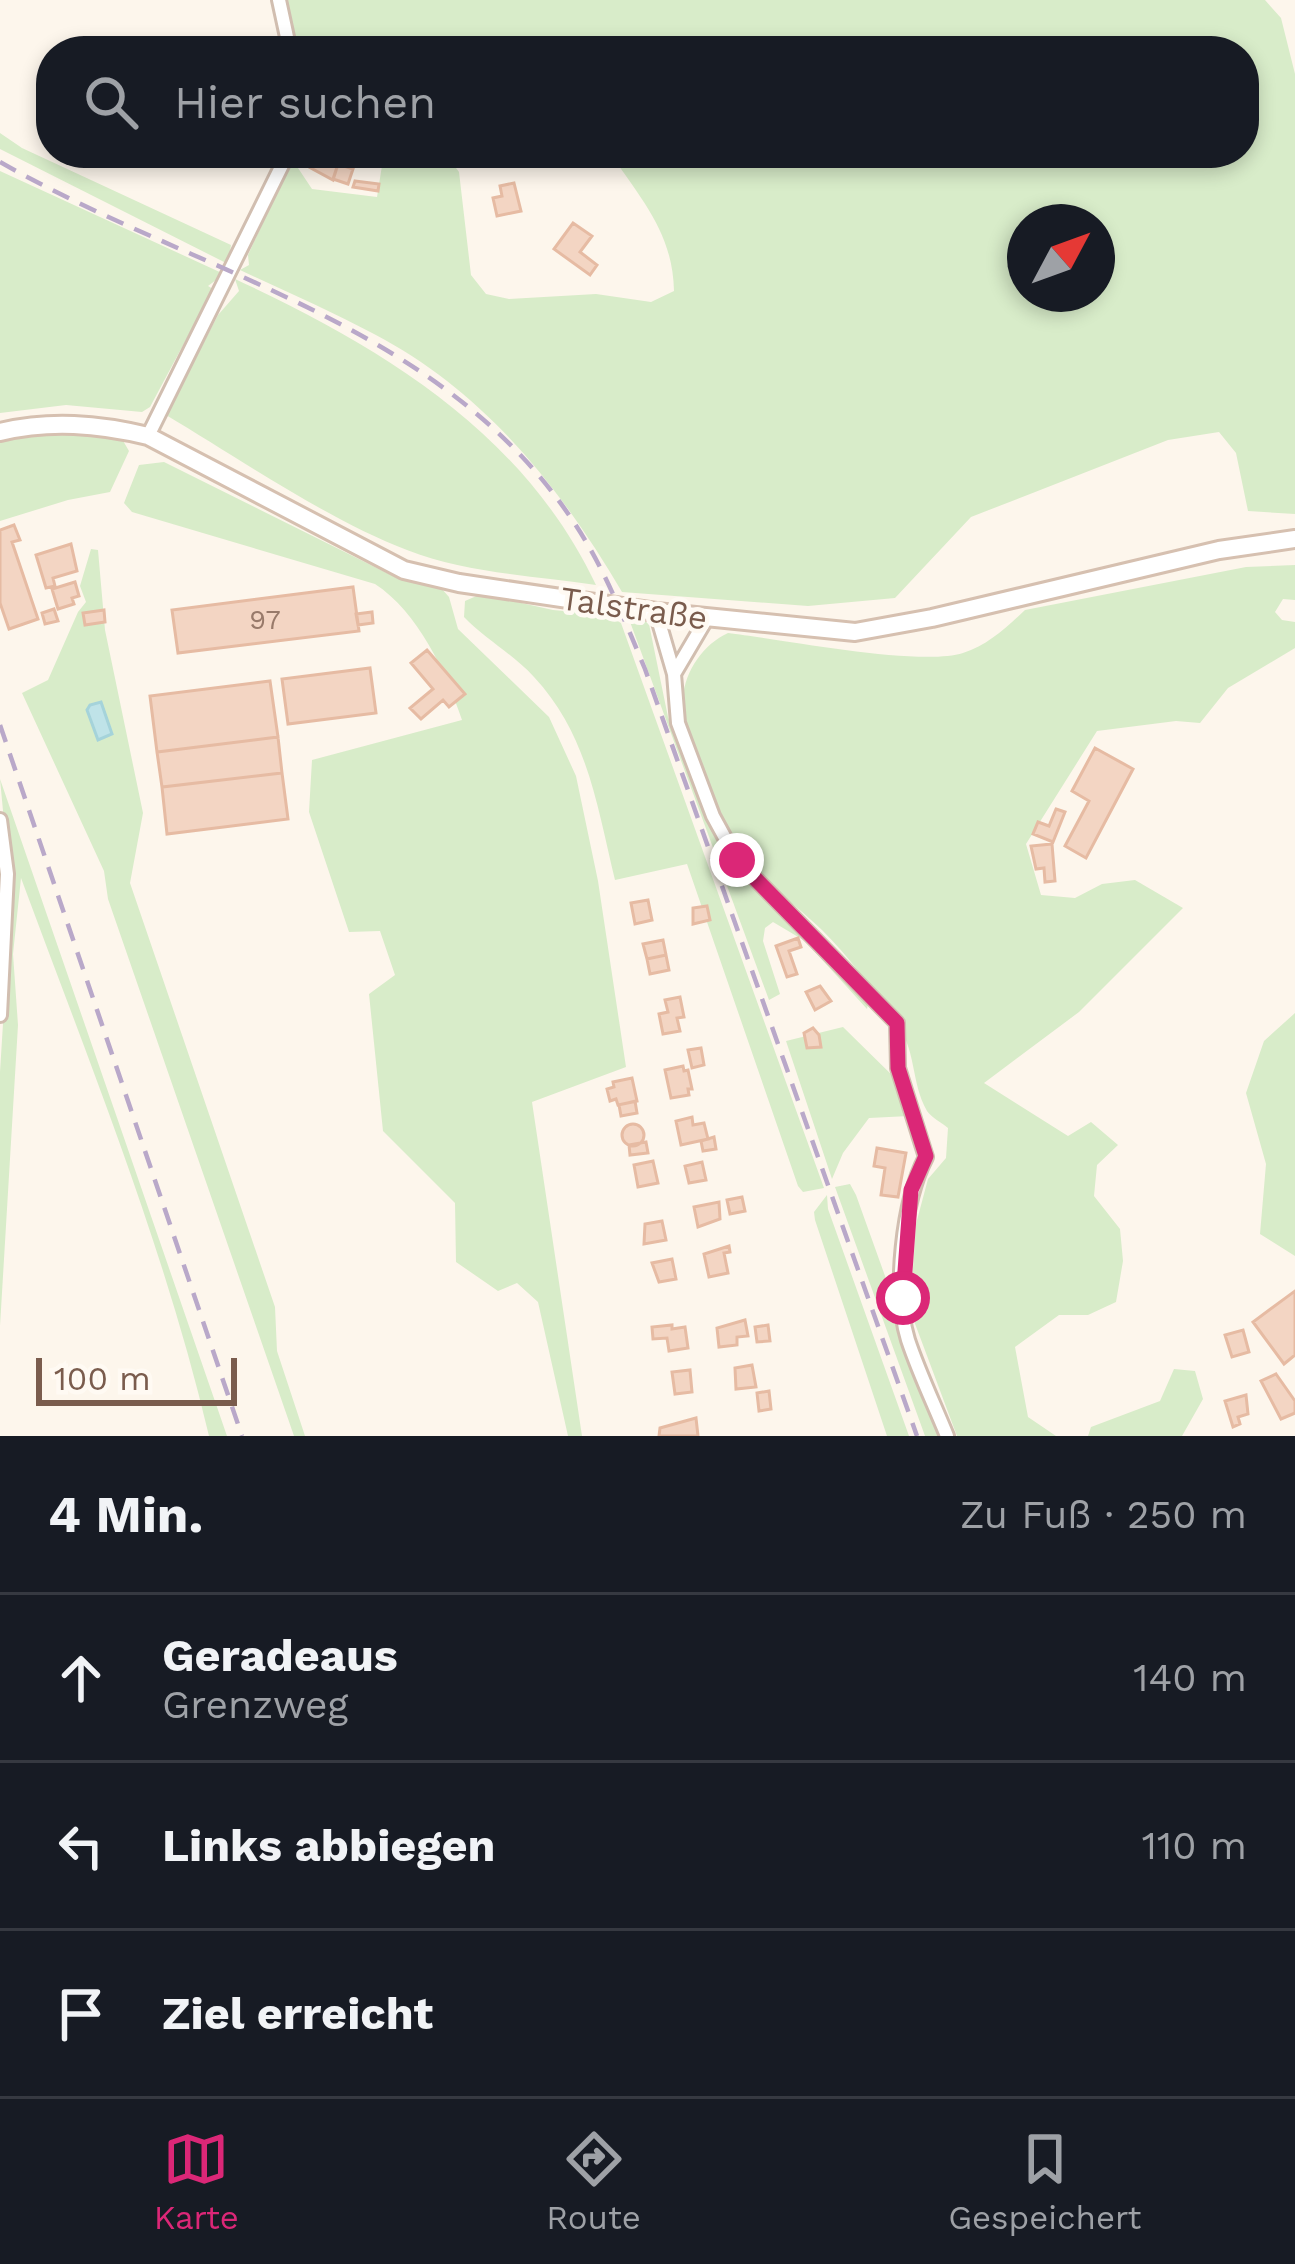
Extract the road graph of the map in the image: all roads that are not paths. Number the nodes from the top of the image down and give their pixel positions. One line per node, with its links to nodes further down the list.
1 (279, 0): 2 (street)
2 (287, 36)
3 (281, 168): 5 (street)
4 (0, 432): 5 (street, Talstraße)
5 (148, 436): 7 (street, Talstraße)
6 (1295, 539): 8 (street, Talstraße)
7 (656, 612): 8 (street, Talstraße); 9 (street)
8 (707, 618): 9 (street)
9 (674, 674): 12 (street)
10 (0, 820): 11 (street)
11 (0, 1015)
12 (947, 1436)

